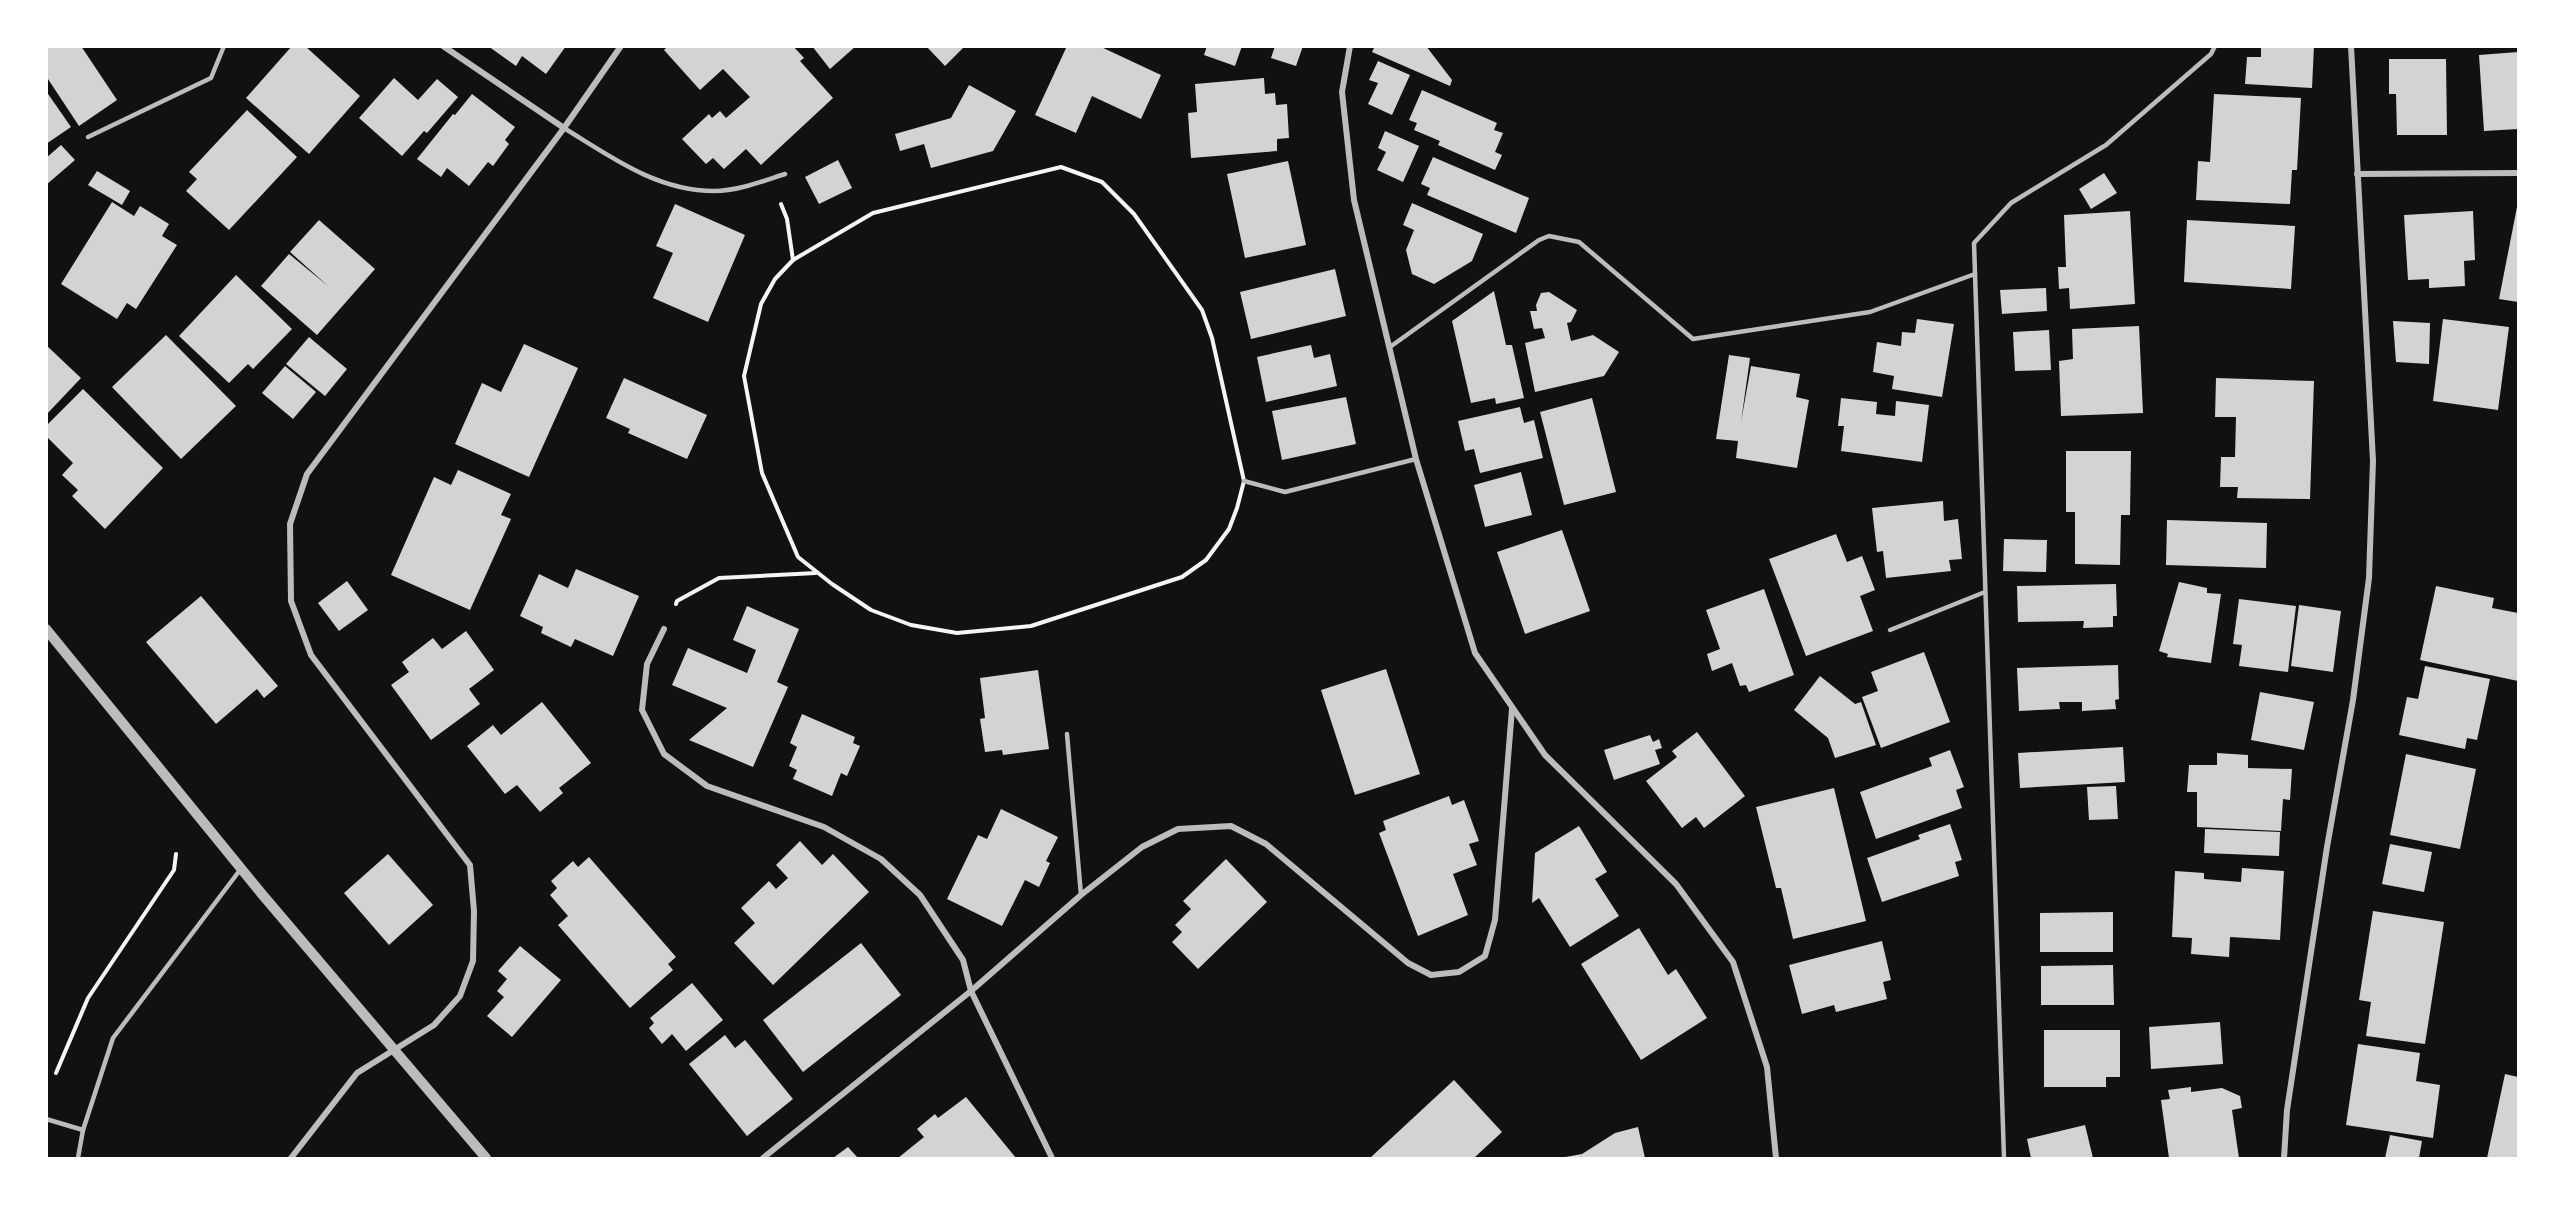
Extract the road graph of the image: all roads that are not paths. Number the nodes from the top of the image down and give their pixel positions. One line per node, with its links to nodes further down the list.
1 (224, 46): 8 (lane)
2 (443, 46): 7 (street)
3 (621, 46): 7 (street)
4 (1350, 46): 13 (street)
5 (2216, 46): 12 (lane)
6 (2351, 46): 11 (street)
7 (564, 128): 10 (lane); 25 (street)
8 (88, 137)
9 (2518, 173): 11 (street)
10 (786, 174)
11 (2357, 174): 35 (street)
12 (1975, 274): 13 (lane); 16 (lane)
13 (1390, 347): 14 (street)
14 (1416, 459): 15 (lane); 20 (street)
15 (1244, 481)
16 (1985, 592): 19 (lane); 34 (lane)
17 (46, 629): 22 (street)
18 (664, 629): 24 (street)
19 (1890, 630)
20 (1512, 708): 23 (street); 33 (street)
21 (1067, 734): 23 (lane)
22 (241, 869): 25 (street); 27 (lane)
23 (1081, 896): 24 (street)
24 (971, 991): 31 (street); 32 (street)
25 (393, 1050): 29 (street); 30 (street)
26 (46, 1119): 27 (lane)
27 (83, 1130): 28 (lane)
28 (78, 1158)
29 (291, 1158)
30 (486, 1158)
31 (763, 1158)
32 (1052, 1158)
33 (1776, 1158)
34 (2004, 1158)
35 (2284, 1158)

